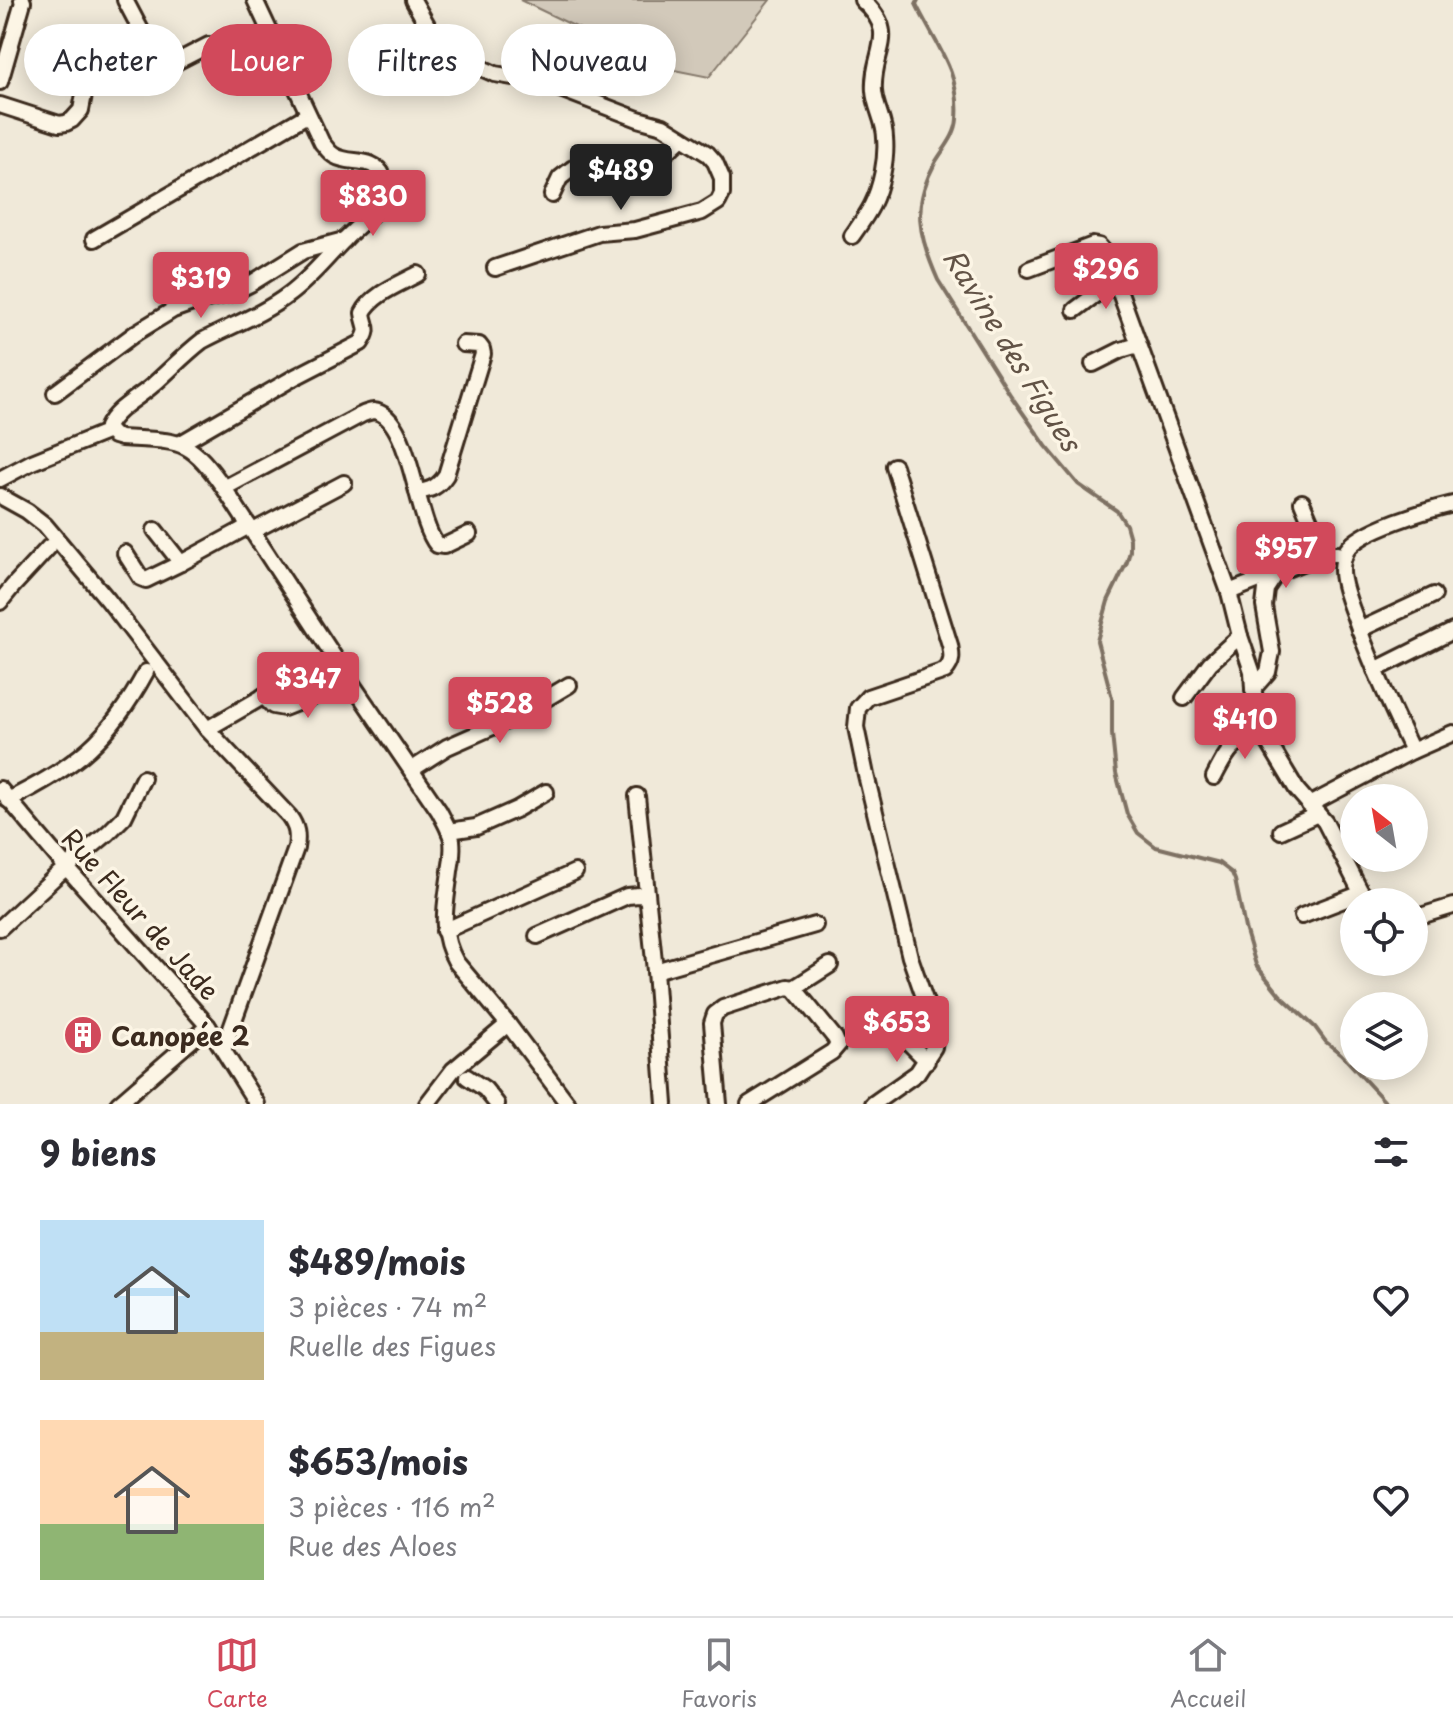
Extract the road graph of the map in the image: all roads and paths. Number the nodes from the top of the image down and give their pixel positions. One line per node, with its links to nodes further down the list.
1 (125, 0): 6 (street)
2 (255, 0): 10 (street)
3 (413, 0): 11 (street)
4 (862, 0): 13 (street)
5 (24, 1): 7 (street)
6 (138, 24)
7 (0, 82)
8 (84, 96): 9 (street)
9 (0, 105)
10 (307, 115): 14 (street); 15 (street)
11 (682, 138): 12 (street); 16 (street)
12 (552, 195)
13 (852, 236)
14 (94, 239)
15 (344, 240): 24 (street); 25 (street)
16 (495, 268)
17 (1029, 269): 19 (street)
18 (418, 274): 26 (street)
19 (1117, 284): 20 (street); 22 (street)
20 (1075, 310)
21 (463, 344): 31 (street)
22 (1138, 345): 23 (street); 44 (street)
23 (1093, 364)
24 (55, 393)
25 (109, 431): 26 (street); 28 (street)
26 (181, 443): 30 (street)
27 (894, 466): 89 (street)
28 (0, 479)
29 (344, 483): 35 (street)
30 (224, 488): 31 (street); 35 (street)
31 (417, 492): 37 (street)
32 (0, 496): 57 (street)
33 (1302, 502): 40 (street)
34 (1453, 504): 41 (street)
35 (251, 529): 42 (street); 50 (street)
36 (155, 530): 42 (street)
37 (469, 534)
38 (49, 547): 46 (street)
39 (125, 553): 42 (street)
40 (1324, 554): 41 (street); 43 (street)
41 (1344, 557): 47 (street)
42 (181, 563)
43 (1276, 574): 44 (street); 54 (street)
44 (1229, 592): 49 (street)
45 (1434, 595): 47 (street)
46 (0, 602)
47 (1359, 630): 51 (street)
48 (1453, 631): 51 (street)
49 (1240, 636): 54 (street); 56 (street)
50 (340, 666): 55 (street); 55 (street); 61 (street)
51 (1375, 670): 60 (street)
52 (146, 672): 65 (street, Rue Fleur de Jade)
53 (569, 685): 61 (street)
54 (1253, 689): 58 (street)
55 (263, 696): 57 (street)
56 (1184, 698)
57 (207, 729): 88 (street)
58 (1263, 730): 62 (street); 67 (street)
59 (1453, 733): 60 (street)
60 (1412, 751): 67 (street)
61 (411, 770): 68 (street)
62 (1214, 777)
63 (143, 778): 70 (street)
64 (546, 792): 68 (street)
65 (4, 794): 70 (street, Rue Fleur de Jade)
66 (637, 796): 73 (street)
67 (1314, 809): 69 (street); 72 (street)
68 (449, 831): 80 (street)
69 (1281, 831)
70 (66, 867): 79 (street); 86 (street, Rue Fleur de Jade)
71 (575, 872): 80 (street)
72 (1359, 888)
73 (647, 897): 81 (street); 83 (street)
74 (1340, 905): 77 (street)
75 (1453, 906): 76 (street)
76 (1428, 914)
77 (1302, 916)
78 (815, 925): 83 (street)
79 (0, 928)
80 (444, 931): 85 (street)
81 (537, 936)
82 (830, 965): 84 (street)
83 (655, 971): 96 (street)
84 (794, 988): 97 (street); 98 (street)
85 (508, 1024): 93 (street); 95 (street)
86 (208, 1026): 88 (street, Rue Fleur de Jade); 91 (street)
87 (903, 1037): 89 (street)
88 (224, 1048): 92 (street, Rue Fleur de Jade)
89 (927, 1061): 99 (street)
90 (467, 1077): 94 (street)
91 (118, 1104)
92 (257, 1104)
93 (427, 1104)
94 (497, 1104)
95 (568, 1104)
96 (665, 1104)
97 (719, 1104)
98 (749, 1104)
99 (873, 1104)

